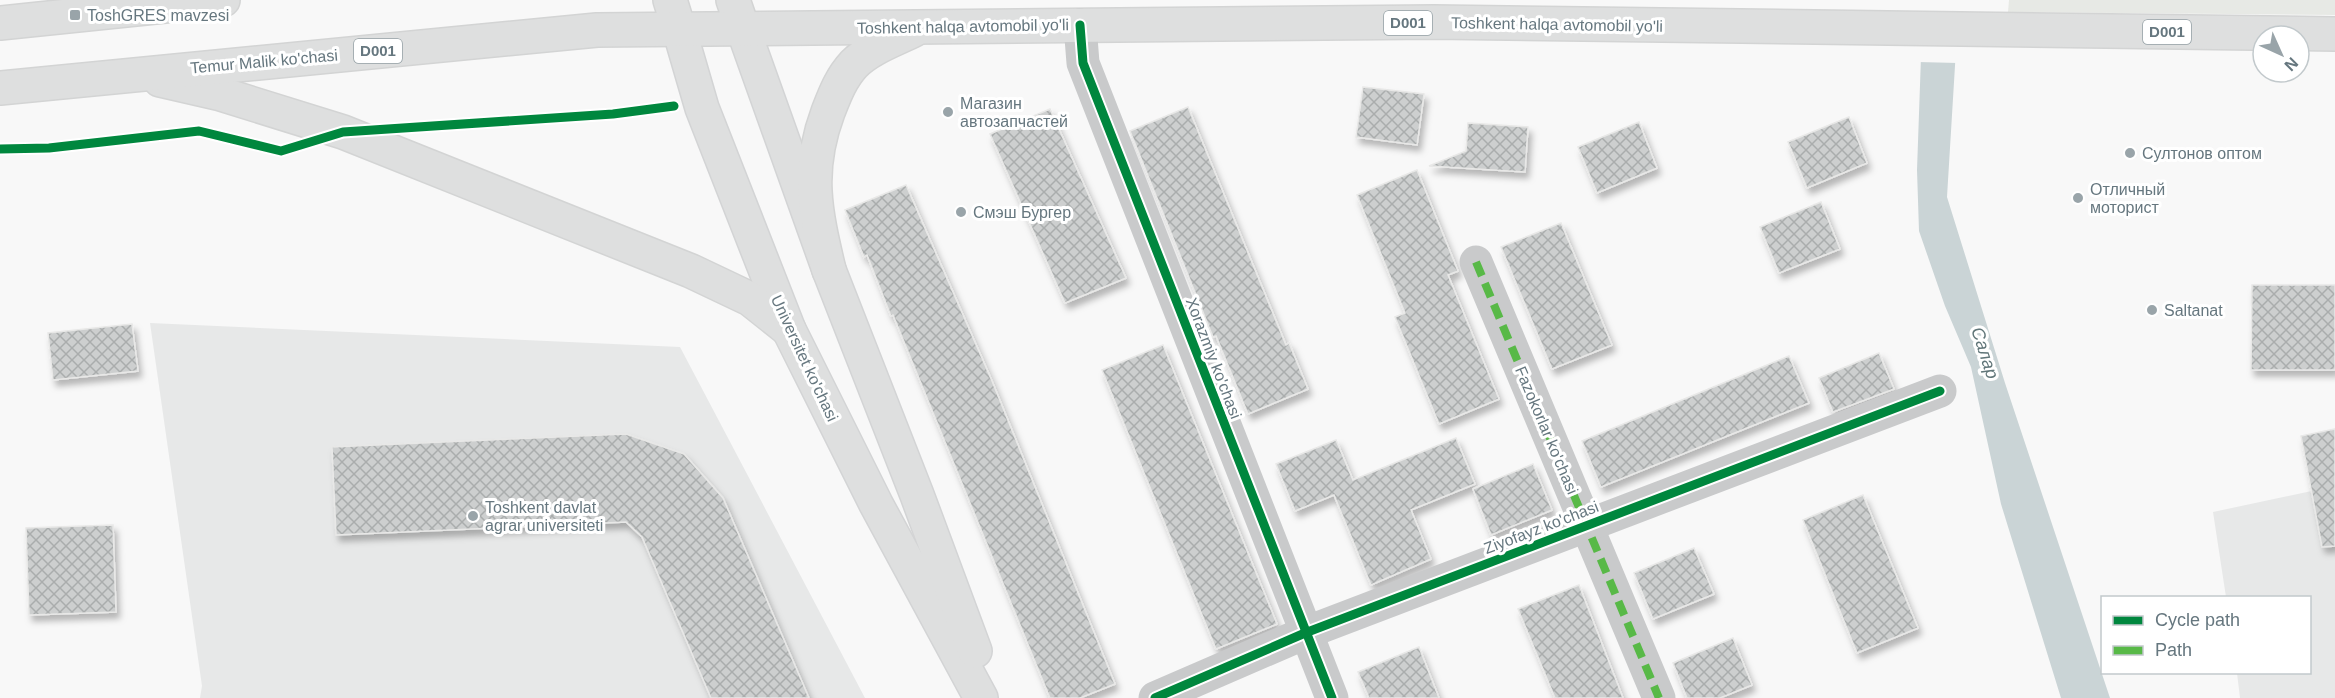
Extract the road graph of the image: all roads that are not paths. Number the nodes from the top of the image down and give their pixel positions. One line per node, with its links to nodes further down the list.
1 (223, 0): 4 (main road)
2 (738, 14): 3 (main road, Temur Malik ko'chasi / D001); 6 (main road, Toshkent halqa avtomobil yo'li / D001); 11 (main road)
3 (674, 15): 8 (main road, Temur Malik ko'chasi / D001); 12 (main road, Universitet ko'chasi)
4 (0, 23)
5 (1080, 25): 6 (main road, Toshkent halqa avtomobil yo'li / D001); 7 (main road, Toshkent halqa avtomobil yo'li / D001); 15 (street, Xorazmiy ko'chasi)
6 (921, 27): 11 (main road)
7 (2335, 34)
8 (132, 74): 9 (main road, Temur Malik ko'chasi / D001); 12 (main road)
9 (0, 88)
10 (1476, 262): 14 (street, Fazokorlar ko'chasi)
11 (829, 270): 17 (main road)
12 (789, 330): 16 (main road, Universitet ko'chasi)
13 (1940, 391): 14 (street, Ziyofayz ko'chasi)
14 (1587, 526): 15 (street, Ziyofayz ko'chasi); 20 (street, Fazokorlar ko'chasi)
15 (1305, 633): 18 (street, Ziyofayz ko'chasi); 19 (street, Xorazmiy ko'chasi)
16 (981, 698)
17 (992, 698)
18 (1155, 698)
19 (1332, 698)
20 (1659, 698)

